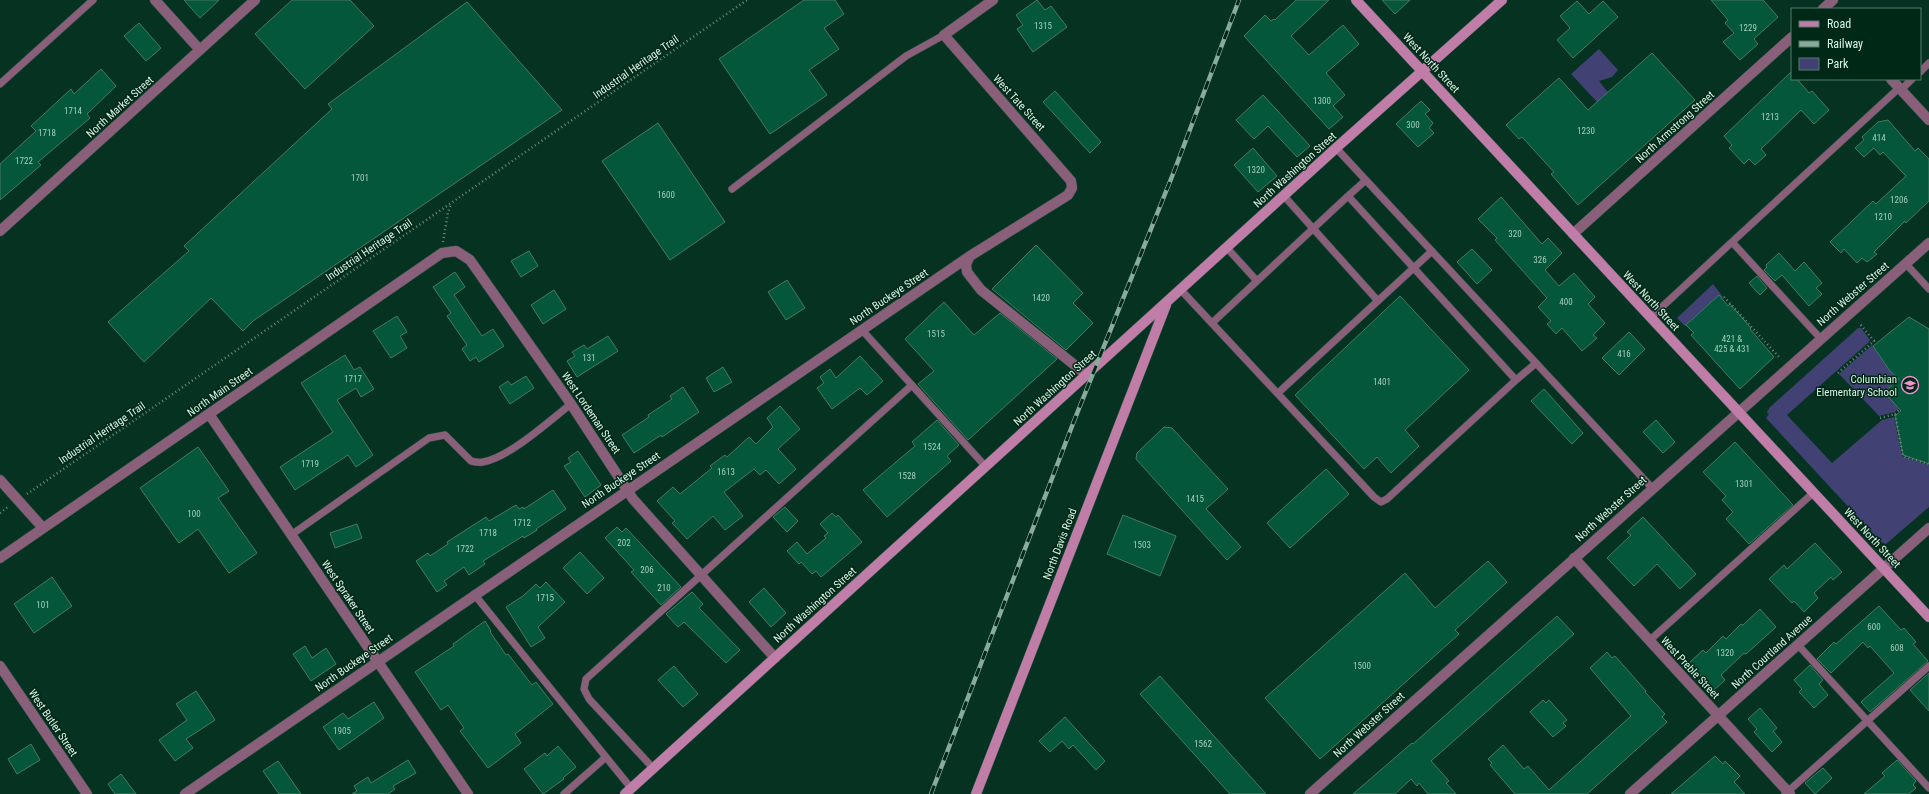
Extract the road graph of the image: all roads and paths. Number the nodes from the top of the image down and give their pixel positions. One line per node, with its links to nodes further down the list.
1 (93, 0): 18 (lane)
2 (155, 0): 12 (street)
3 (255, 0): 12 (street, North Market Street)
4 (747, 0): 27 (path, Industrial Heritage Trail)
5 (993, 0): 10 (street)
6 (1356, 0): 14 (street, West North Street)
7 (1502, 0): 14 (street, North Washington Street)
8 (1833, 0): 9 (street)
9 (1825, 8)
10 (944, 35): 23 (street, West Tate Street); 24 (lane)
11 (1791, 38): 30 (street, North Armstrong Street)
12 (200, 50): 29 (street, North Market Street)
13 (1929, 63): 15 (lane)
14 (1423, 71): 21 (street, North Washington Street); 30 (street, West North Street)
15 (1921, 71)
16 (1892, 80): 19 (street)
17 (1911, 80): 19 (lane)
18 (0, 84)
19 (1899, 88): 20 (street); 31 (lane)
20 (1929, 120)
21 (1336, 148): 22 (lane); 25 (street, North Washington Street)
22 (1366, 180): 26 (lane); 35 (lane)
23 (1072, 188): 37 (street, North Buckeye Street)
24 (732, 189)
25 (1284, 196): 28 (lane); 33 (street, North Washington Street)
26 (1348, 196): 28 (lane); 39 (lane)
27 (451, 204): 36 (path); 70 (path, Industrial Heritage Trail)
28 (1313, 229): 40 (lane); 44 (lane)
29 (0, 232)
30 (1573, 234): 46 (street, West North Street)
31 (1732, 242): 46 (lane); 50 (lane)
32 (1929, 243): 38 (street, North Webster Street)
33 (1227, 248): 40 (lane); 42 (street, North Washington Street)
34 (456, 251): 36 (street, North Main Street); 58 (street, West Lordeman Street)
35 (1432, 251): 39 (lane); 52 (lane)
36 (442, 253): 61 (street, North Main Street)
37 (970, 256): 49 (street, North Buckeye Street); 54 (street)
38 (1906, 264): 41 (lane); 50 (street, North Webster Street)
39 (1414, 268): 44 (lane); 55 (lane)
40 (1257, 281): 47 (lane)
41 (1929, 289)
42 (1181, 290): 45 (street, North Washington Street); 47 (lane)
43 (1724, 297): 51 (path)
44 (1378, 301): 57 (lane)
45 (1166, 304): 54 (street, North Washington Street); 99 (street, North Davis Road)
46 (1650, 318): 60 (street, West North Street)
47 (1212, 323): 57 (lane)
48 (1860, 324): 53 (path)
49 (862, 330): 56 (lane); 67 (street, North Buckeye Street)
50 (1821, 338): 60 (street, North Webster Street)
51 (1779, 357)
52 (1535, 364): 55 (lane); 68 (lane)
53 (1838, 373)
54 (1087, 375): 65 (street, North Washington Street)
55 (1516, 380): 57 (lane)
56 (912, 385): 65 (lane); 78 (lane)
57 (1278, 393)
58 (571, 404): 67 (street, West Lordeman Street); 74 (lane)
59 (1900, 409): 62 (path)
60 (1738, 412): 68 (street, North Webster Street); 69 (street, West North Street)
61 (209, 414): 72 (street, North Main Street); 74 (street, West Spraker Street)
62 (1895, 414): 63 (path); 64 (path)
63 (1880, 418)
64 (1929, 464)
65 (986, 467): 83 (street, North Washington Street)
66 (0, 480): 70 (street)
67 (628, 489): 78 (street, West Lordeman Street); 79 (street, North Buckeye Street)
68 (1652, 489): 76 (street, North Webster Street)
69 (1813, 493): 77 (street, West North Street); 81 (lane)
70 (18, 500): 71 (path, Industrial Heritage Trail); 72 (street)
71 (0, 513)
72 (43, 528): 75 (street, North Main Street)
73 (1929, 528): 77 (street, North Courtland Avenue)
74 (291, 534): 84 (street, West Spraker Street)
75 (0, 558)
76 (1574, 558): 81 (street, West Preble Street); 100 (street, North Webster Street)
77 (1884, 568): 80 (street, West North Street); 82 (street, North Courtland Avenue)
78 (701, 575): 83 (street, West Lordeman Street); 90 (lane)
79 (474, 594): 84 (street, North Buckeye Street); 89 (lane)
80 (1929, 617)
81 (1649, 642): 87 (street, West Preble Street)
82 (1798, 645): 87 (street, North Courtland Avenue); 88 (lane)
83 (775, 658): 90 (street, North Washington Street)
84 (377, 661): 96 (street, North Buckeye Street); 97 (street, West Spraker Street)
85 (0, 666): 95 (street, West Butler Street)
86 (1929, 666): 88 (lane)
87 (1718, 716): 93 (street, North Courtland Avenue); 94 (street, West Preble Street)
88 (1867, 721): 91 (lane); 94 (lane)
89 (606, 757): 92 (lane); 98 (lane)
90 (653, 768): 92 (street, North Washington Street)
91 (1929, 788)
92 (628, 791)
93 (1635, 793)
94 (1787, 793)
95 (87, 794)
96 (185, 794)
97 (468, 794)
98 (564, 794)
99 (976, 794)
100 (1310, 794)

